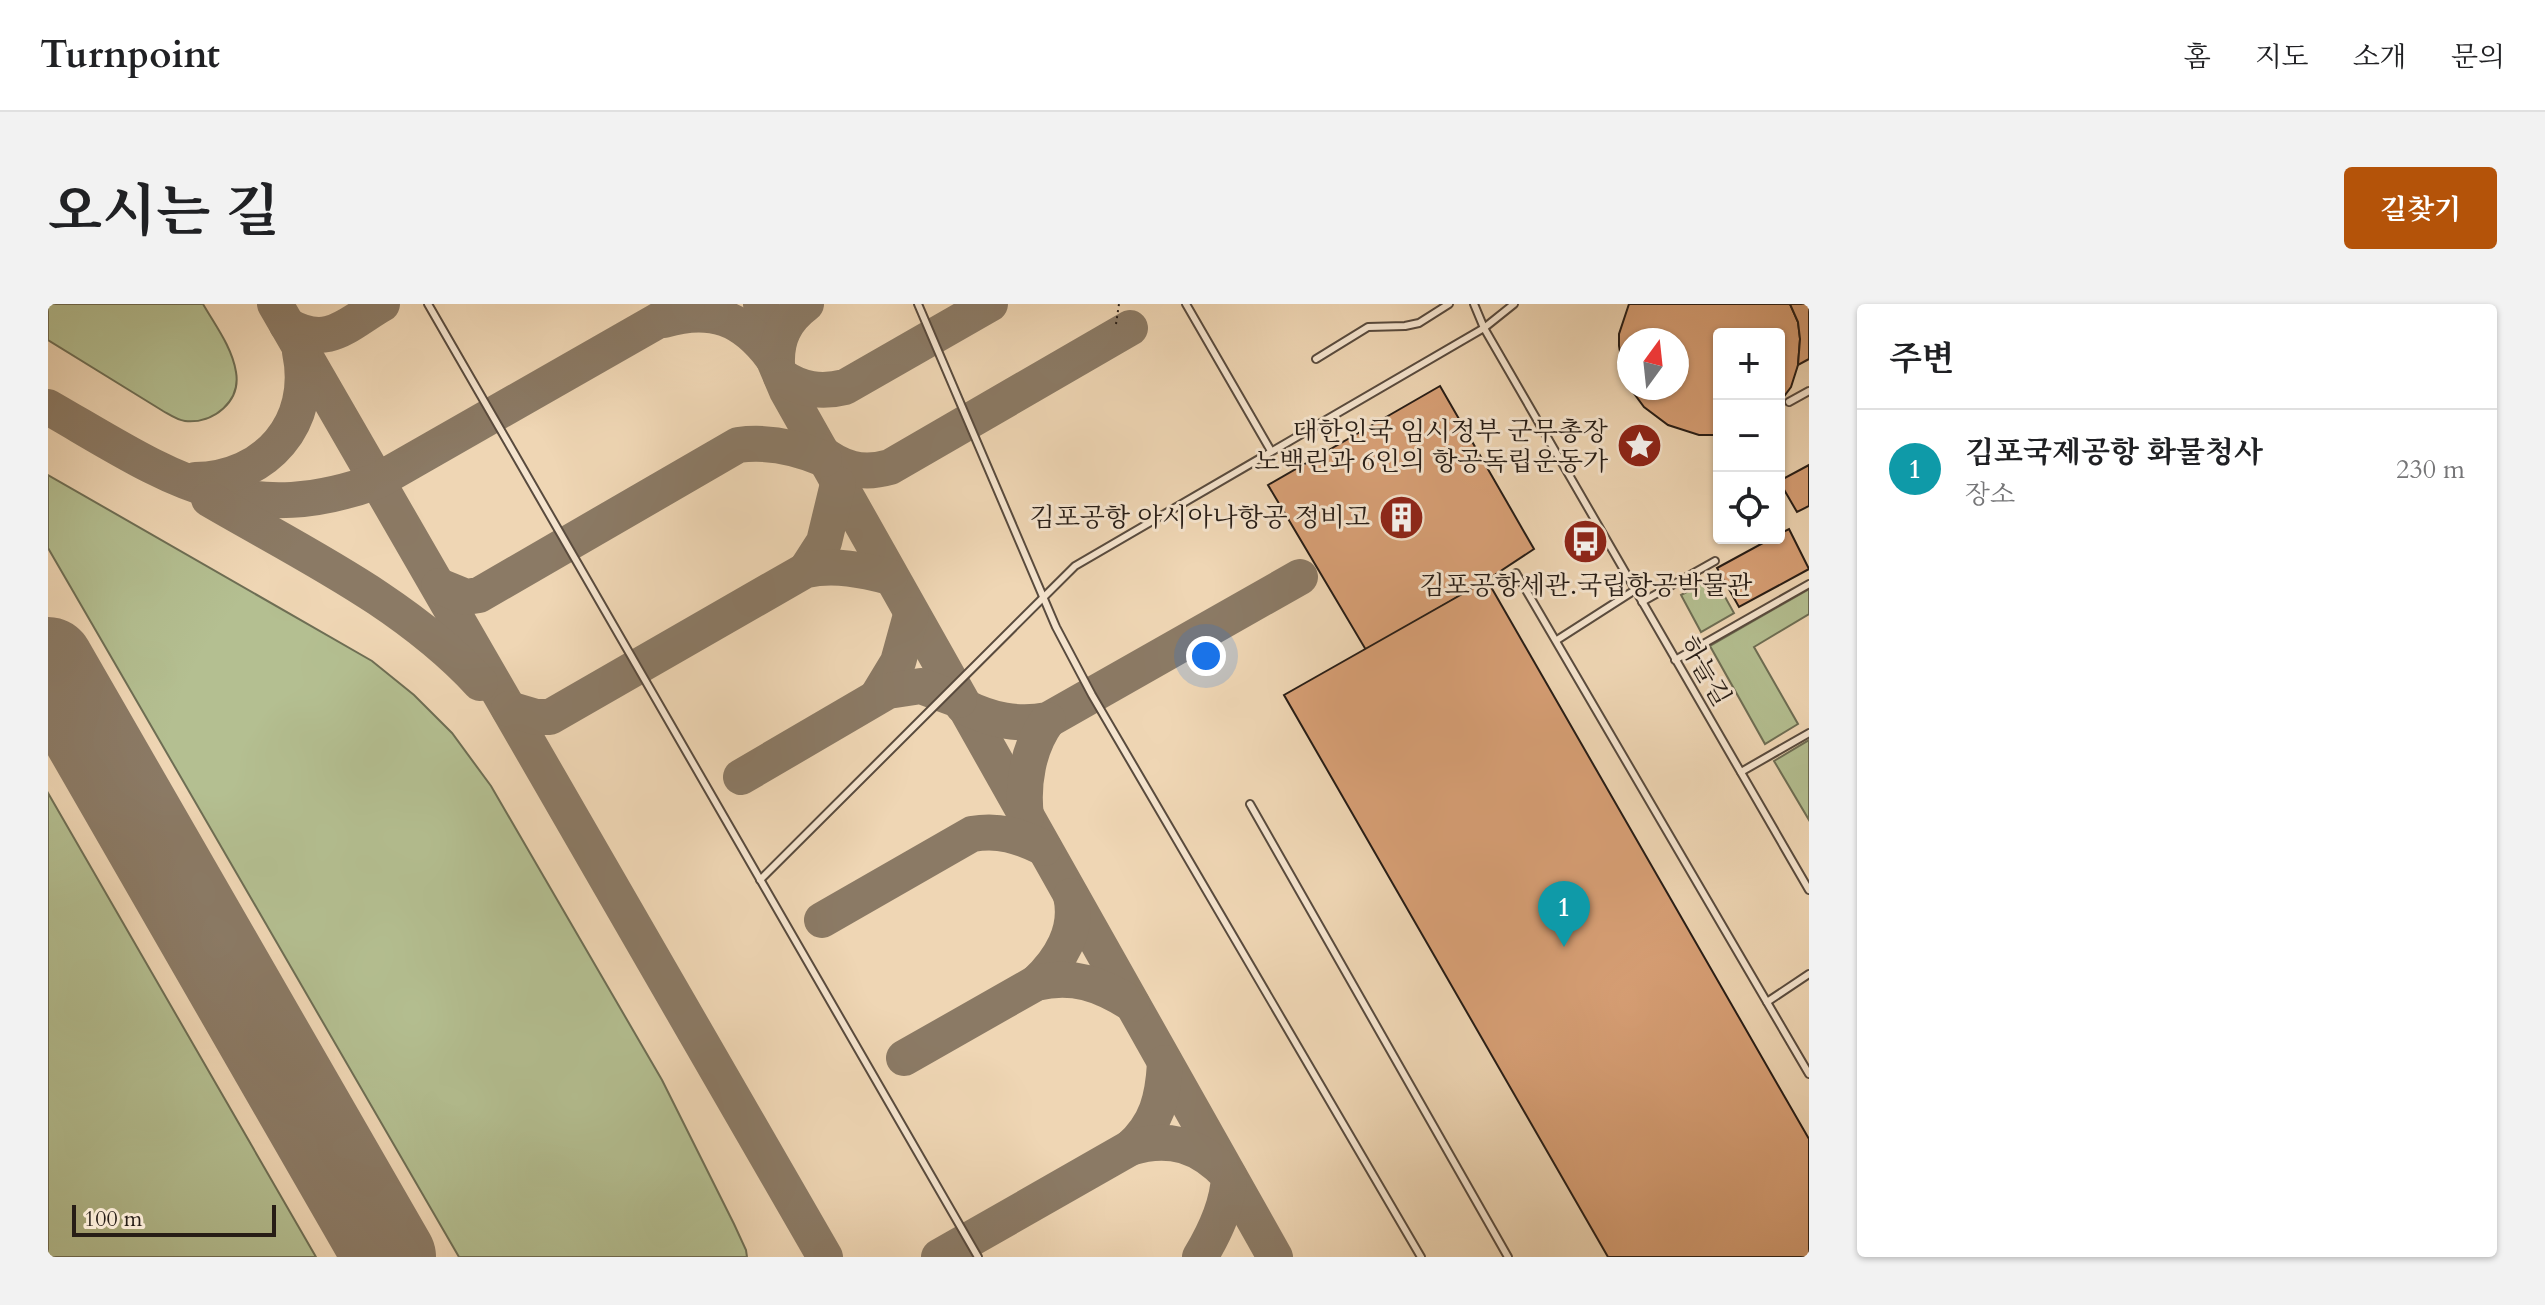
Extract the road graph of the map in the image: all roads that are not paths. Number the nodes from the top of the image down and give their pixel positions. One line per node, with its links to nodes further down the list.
1 (428, 304): 23 (lane)
2 (918, 304): 16 (lane)
3 (1186, 304): 11 (lane)
4 (1449, 304): 8 (lane)
5 (1474, 304): 7 (lane, 하늘길)
6 (1514, 304): 7 (lane)
7 (1484, 328): 11 (lane); 15 (lane, 하늘길)
8 (1316, 359)
9 (1809, 391): 10 (lane)
10 (1789, 402)
11 (1271, 451): 16 (lane)
12 (1715, 561): 17 (lane)
13 (1516, 573): 18 (lane)
14 (1809, 584): 19 (lane)
15 (1635, 590): 17 (lane, 하늘길); 18 (lane)
16 (1043, 598): 23 (lane); 29 (lane)
17 (1642, 602): 19 (lane, 하늘길)
18 (1557, 640): 26 (lane)
19 (1675, 660): 21 (lane, 하늘길)
20 (1809, 733): 21 (lane)
21 (1741, 772): 24 (lane, 하늘길)
22 (1250, 804): 30 (lane)
23 (760, 880): 28 (lane)
24 (1809, 890)
25 (1809, 974): 26 (lane)
26 (1767, 1002): 27 (lane)
27 (1809, 1074)
28 (978, 1257)
29 (1421, 1257)
30 (1508, 1257)

